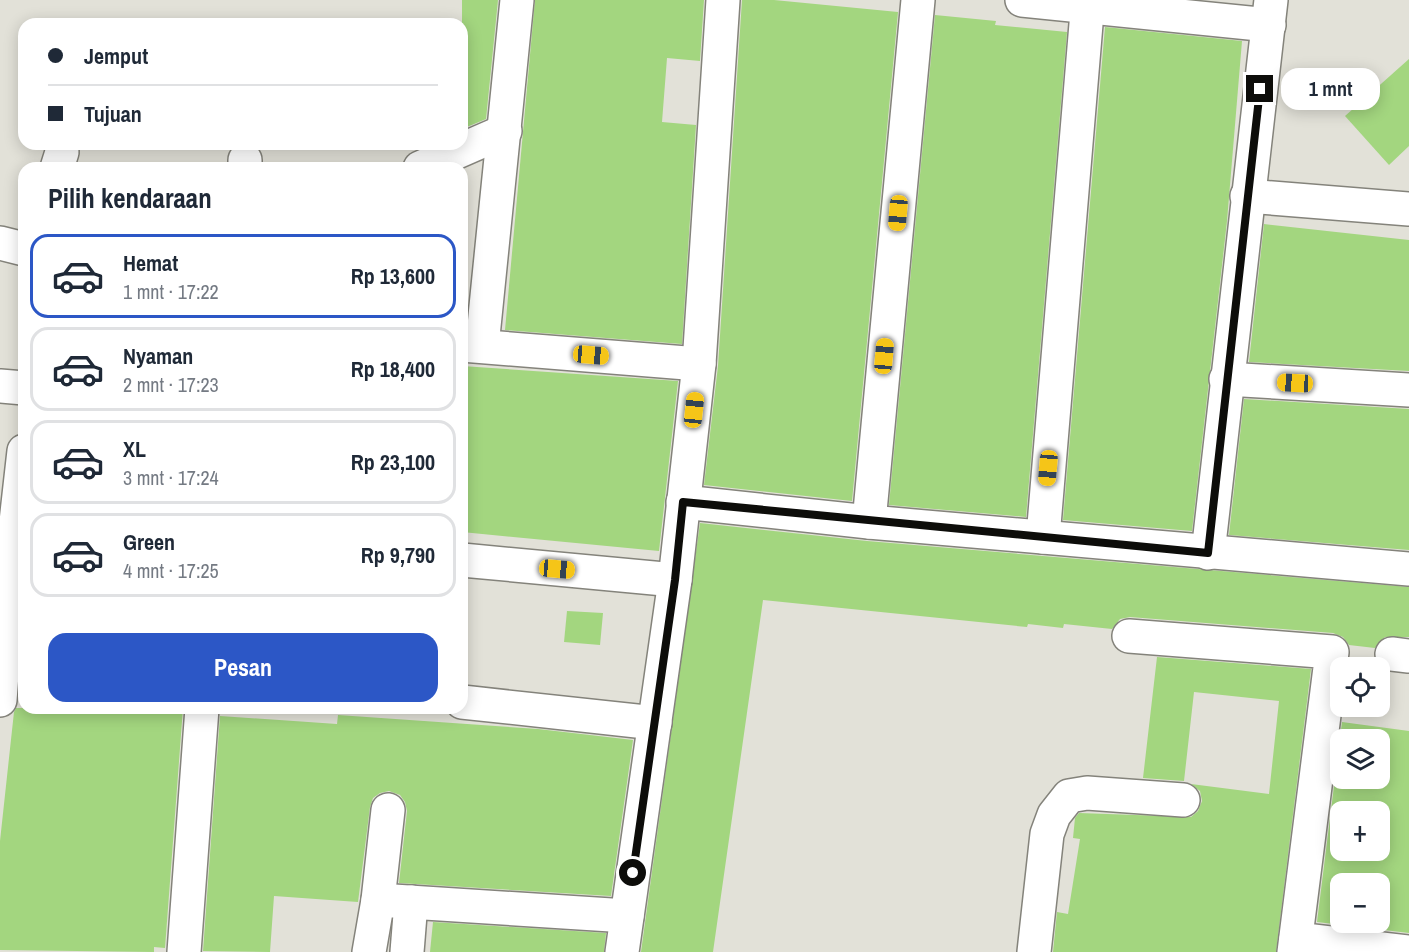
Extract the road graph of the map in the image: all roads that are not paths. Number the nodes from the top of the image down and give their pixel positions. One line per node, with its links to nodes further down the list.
1 (517, 0): 7 (street)
2 (723, 0): 14 (street)
3 (918, 0): 21 (street)
4 (1022, 0): 5 (street)
5 (1088, 3): 6 (street); 22 (street)
6 (1270, 13): 9 (street)
7 (505, 131): 8 (street); 13 (street)
8 (454, 161)
9 (1247, 196): 10 (street); 15 (street)
10 (1409, 209)
11 (0, 243): 12 (street)
12 (18, 248)
13 (472, 345): 14 (street)
14 (699, 364): 19 (street)
15 (1226, 379): 18 (street); 23 (street)
16 (0, 386): 17 (street)
17 (18, 388)
18 (1409, 390)
19 (683, 502): 21 (street); 26 (street)
20 (18, 513): 27 (street)
21 (868, 522): 22 (street)
22 (1042, 537): 23 (street)
23 (1208, 553): 25 (street)
24 (468, 561): 26 (street)
25 (1409, 569)
26 (675, 580): 32 (street)
27 (11, 585): 29 (street)
28 (1129, 636): 38 (street)
29 (0, 700)
30 (468, 703): 32 (street)
31 (202, 714): 39 (street)
32 (655, 723): 37 (street)
33 (1183, 800): 43 (street)
34 (388, 810): 35 (street)
35 (378, 900): 36 (street); 40 (street)
36 (411, 902): 37 (street); 41 (street)
37 (627, 916): 42 (street)
38 (1295, 945): 44 (street)
39 (184, 952)
40 (369, 952)
41 (407, 952)
42 (622, 952)
43 (1034, 952)
44 (1409, 952)

